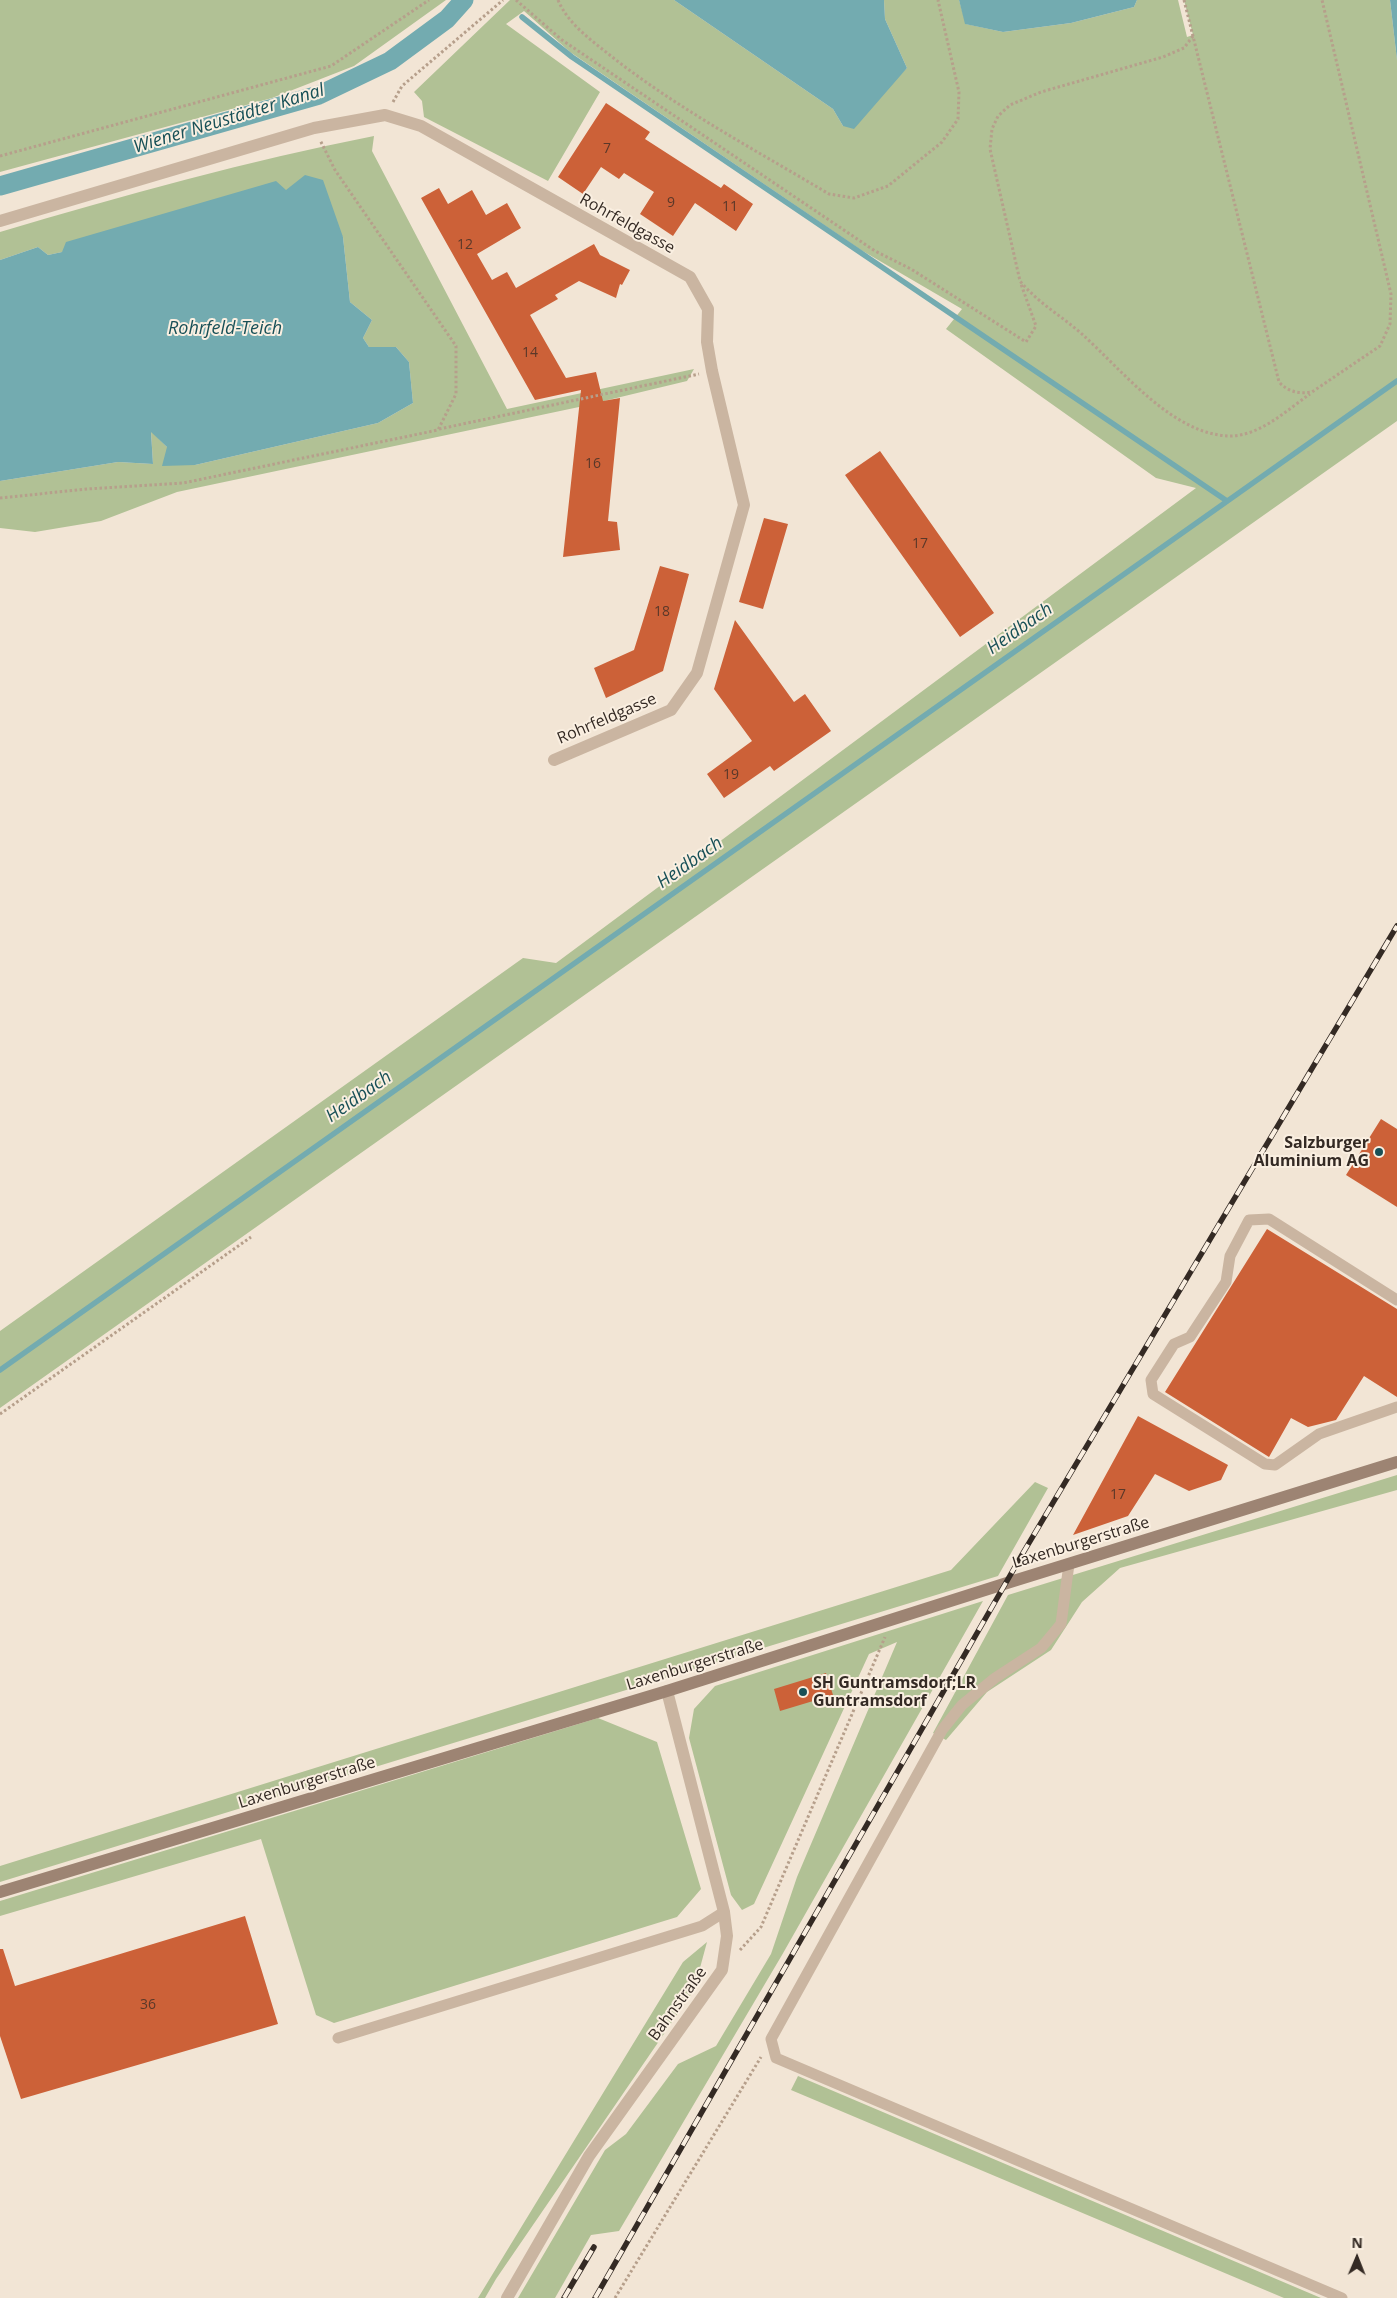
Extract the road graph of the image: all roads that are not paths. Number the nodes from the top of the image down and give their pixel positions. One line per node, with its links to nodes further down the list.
1 (0, 221): 2 (street, Rohrfeldgasse)
2 (554, 760)
3 (1397, 1300): 4 (lane)
4 (1397, 1407)
5 (1397, 1462): 6 (street, Laxenburgerstraße)
6 (1070, 1564): 7 (street, Laxenburgerstraße); 12 (lane)
7 (667, 1692): 8 (street, Laxenburgerstraße); 9 (street, Bahnstraße)
8 (0, 1892)
9 (724, 1912): 10 (lane); 11 (street, Bahnstraße)
10 (338, 2038)
11 (507, 2298)
12 (1342, 2298)

